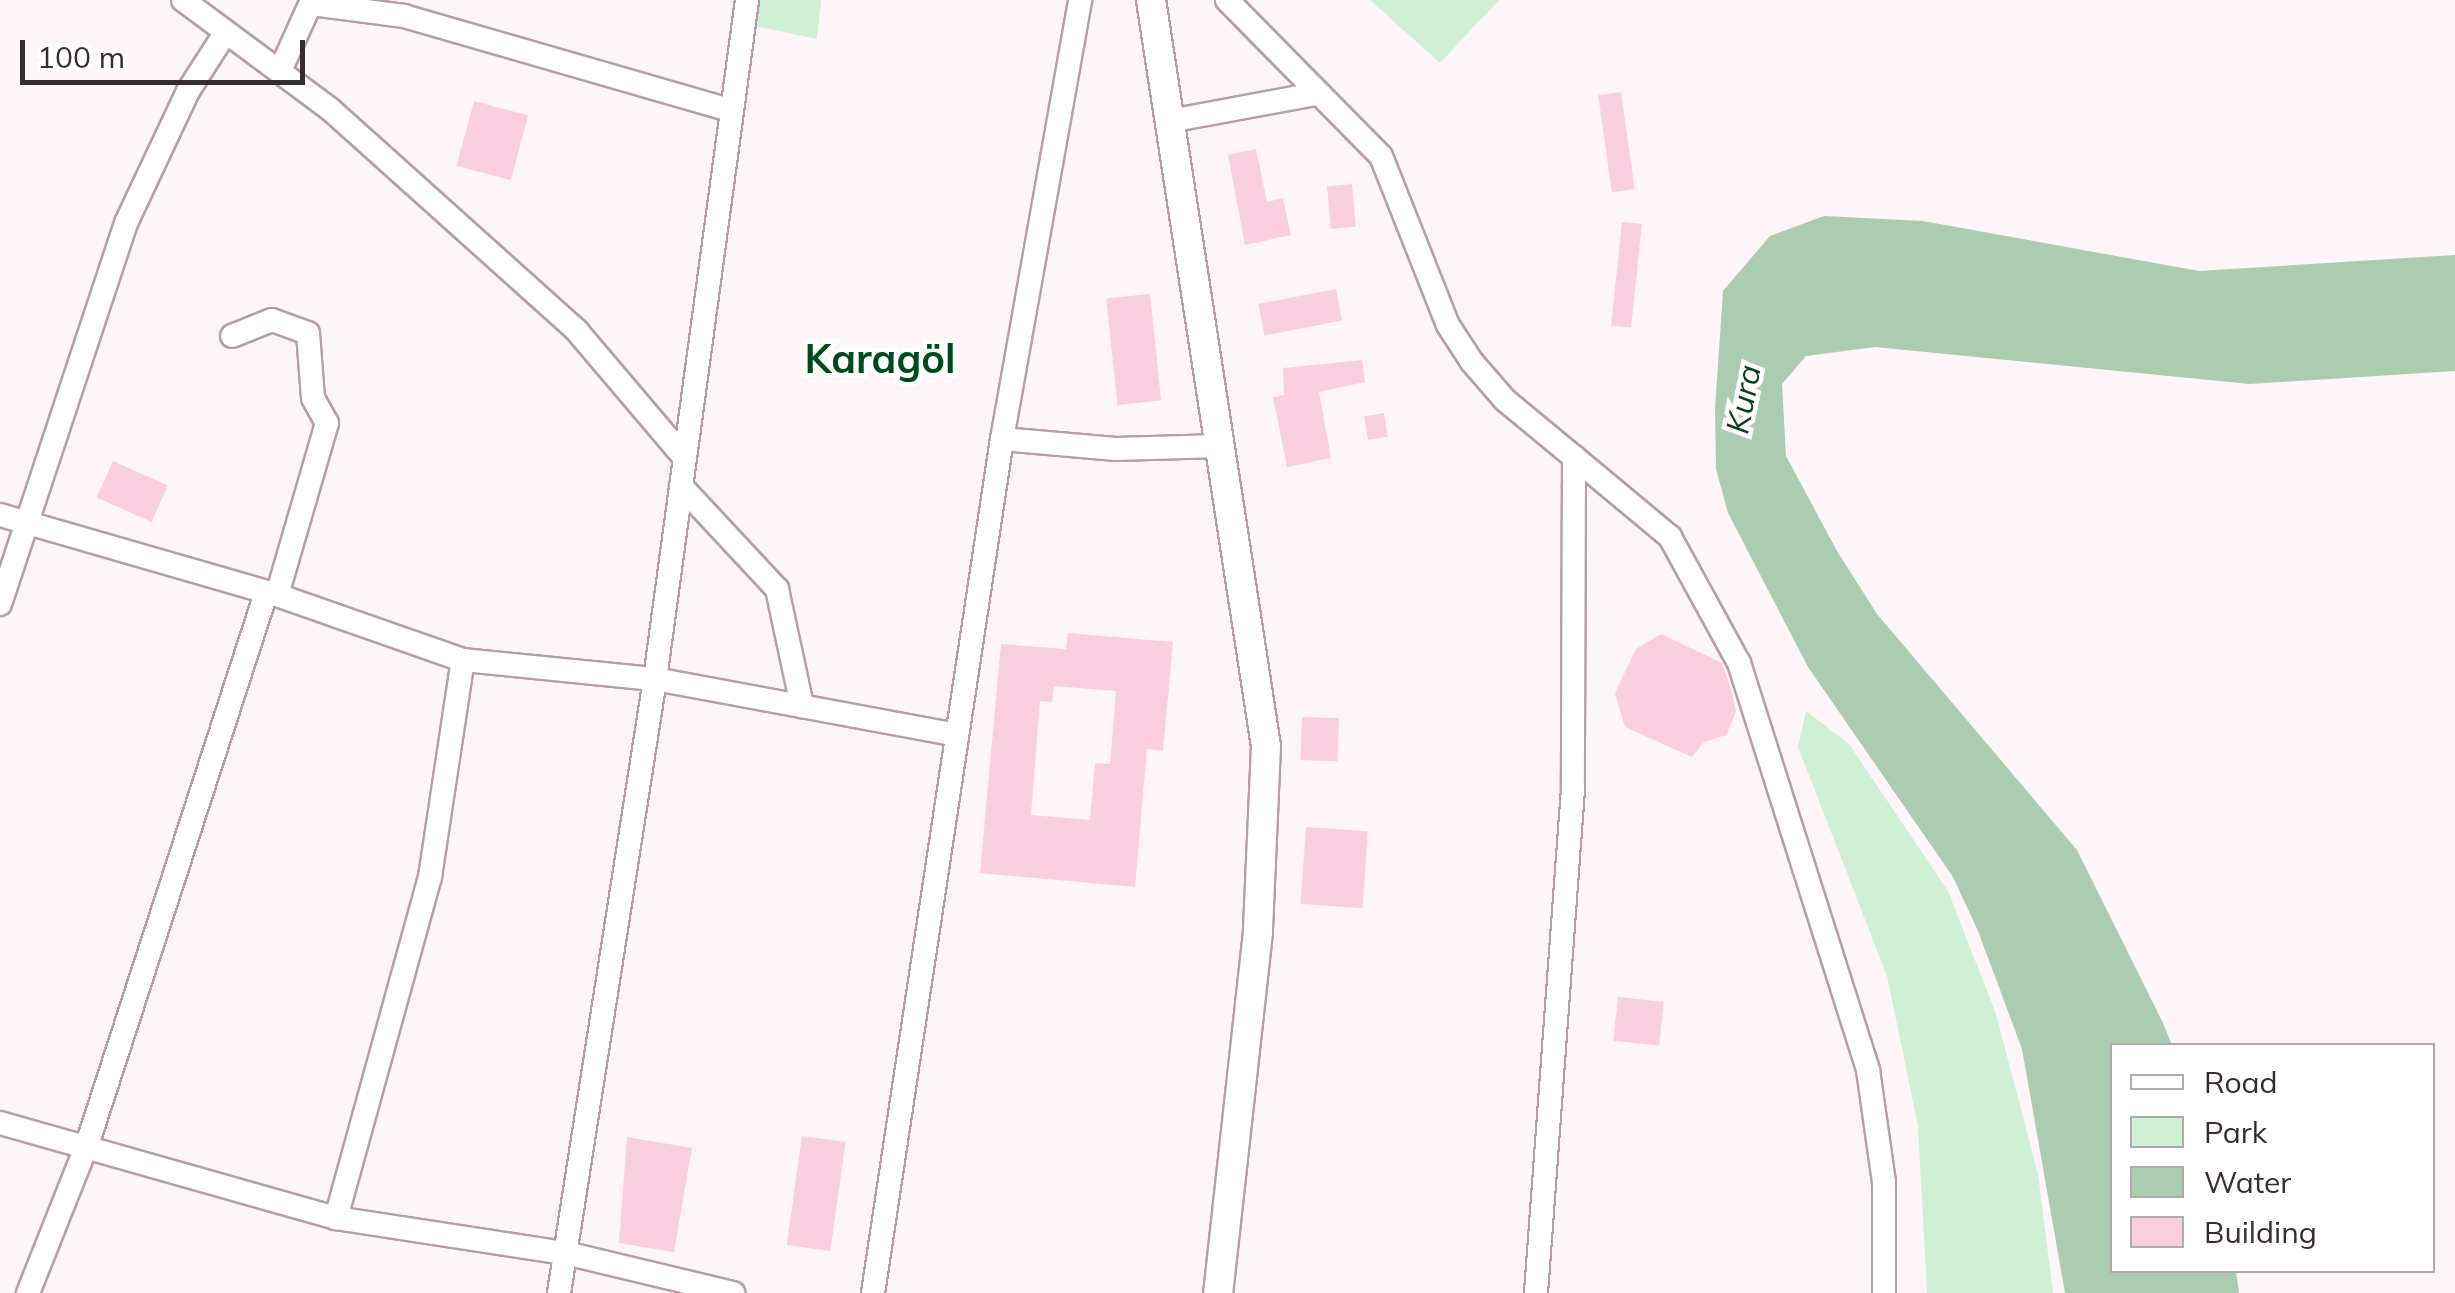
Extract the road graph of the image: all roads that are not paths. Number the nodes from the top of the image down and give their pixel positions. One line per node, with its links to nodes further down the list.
1 (183, 0): 7 (street)
2 (746, 0): 10 (street)
3 (1080, 0): 13 (street)
4 (1151, 0): 11 (main road)
5 (1228, 0): 9 (street)
6 (312, 2): 8 (street); 10 (street)
7 (224, 35): 8 (street); 19 (street)
8 (280, 72): 16 (street)
9 (1315, 94): 11 (street); 15 (street)
10 (726, 109): 16 (street)
11 (1175, 120): 14 (main road)
12 (232, 336): 20 (street)
13 (1002, 439): 14 (street); 25 (street)
14 (1220, 446): 34 (main road)
15 (1574, 456): 35 (street); 36 (street)
16 (684, 458): 17 (street)
17 (681, 486): 23 (street); 24 (street)
18 (0, 516): 19 (street)
19 (29, 524): 20 (street); 21 (street)
20 (271, 594): 22 (street); 27 (street)
21 (0, 604)
22 (463, 660): 23 (street); 28 (street)
23 (654, 679): 24 (street); 29 (street)
24 (802, 706): 25 (street)
25 (956, 735): 33 (street)
26 (0, 1123): 27 (street)
27 (87, 1145): 28 (street); 30 (street)
28 (336, 1218): 29 (street)
29 (570, 1254): 31 (street); 32 (street)
30 (28, 1293)
31 (559, 1293)
32 (734, 1293)
33 (873, 1293)
34 (1218, 1293)
35 (1536, 1293)
36 (1884, 1293)

